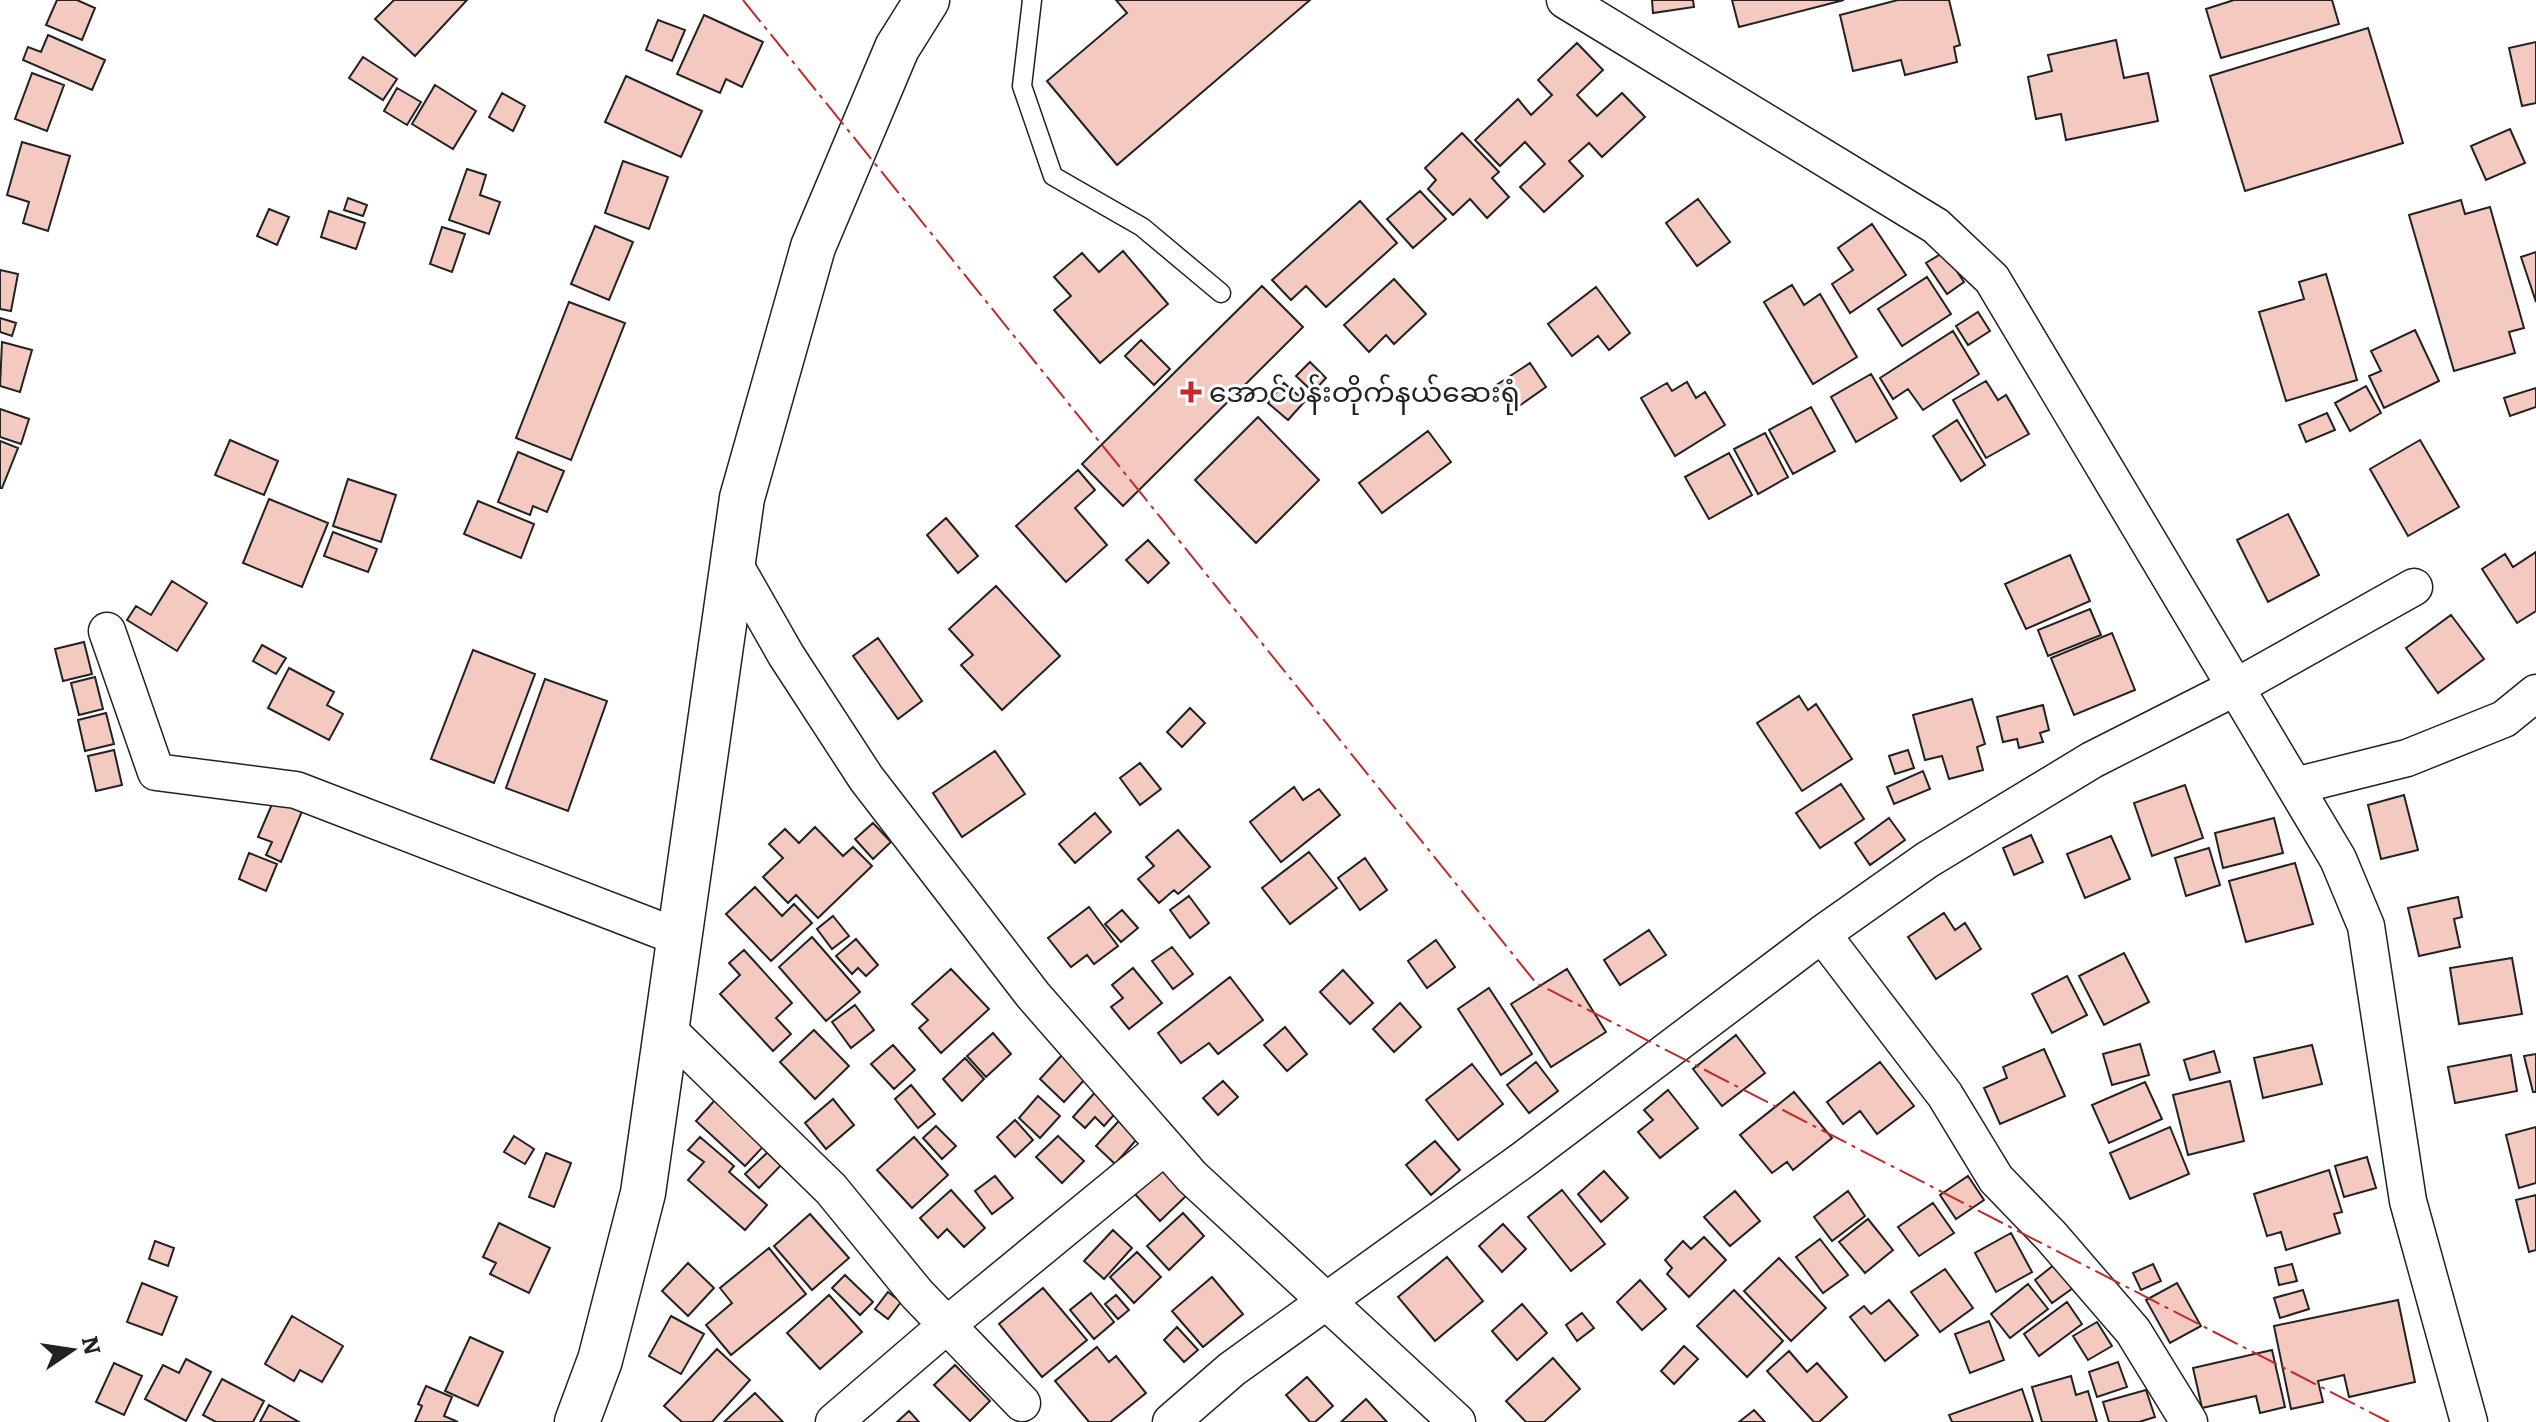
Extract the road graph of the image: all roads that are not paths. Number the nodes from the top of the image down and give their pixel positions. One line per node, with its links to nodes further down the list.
1 (927, 0): 5 (main road)
2 (1032, 0): 4 (lane)
3 (1565, 0): 8 (street)
4 (1221, 293)
5 (733, 562): 12 (main road); 14 (street)
6 (2414, 587): 8 (street)
7 (107, 631): 12 (street)
8 (2236, 687): 10 (street); 11 (street)
9 (2536, 693): 10 (street)
10 (2295, 786): 23 (street)
11 (1822, 934): 15 (street); 22 (street)
12 (678, 937): 13 (main road)
13 (665, 1027): 16 (street); 18 (main road)
14 (1165, 1146): 15 (street); 16 (street)
15 (1324, 1302): 20 (street); 21 (street)
16 (947, 1325): 17 (street); 19 (street)
17 (1022, 1403)
18 (577, 1422)
19 (834, 1422)
20 (1171, 1422)
21 (1457, 1422)
22 (2189, 1422)
23 (2469, 1422)

